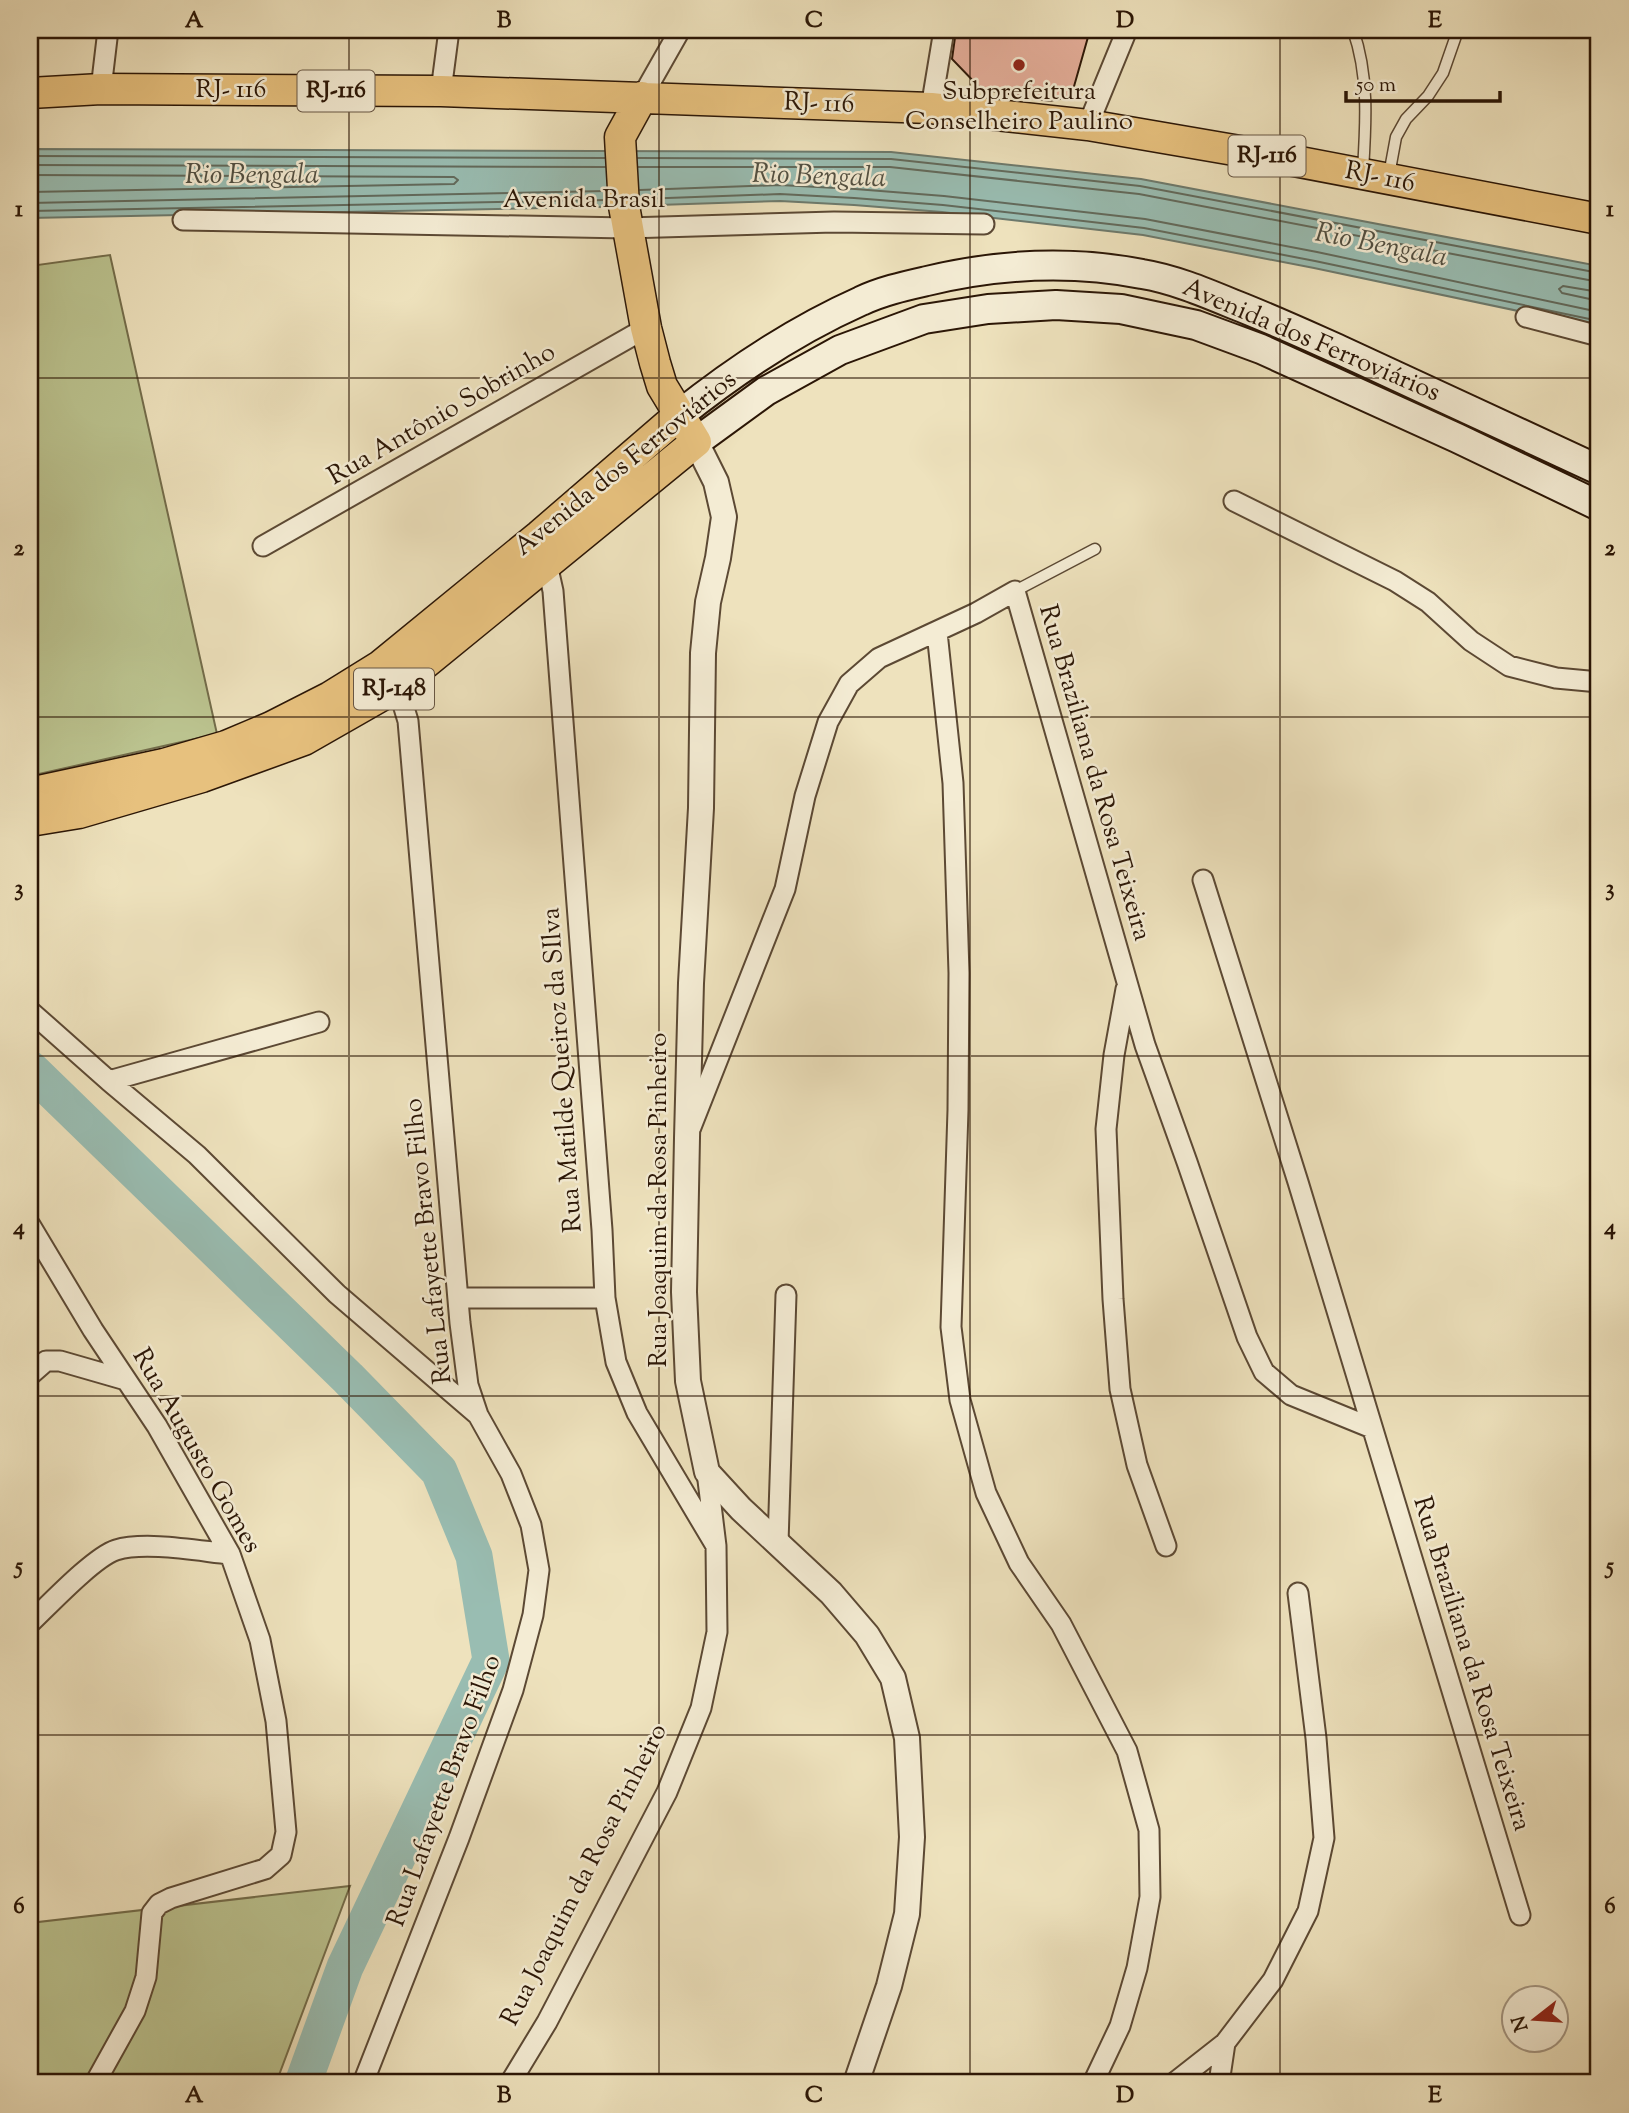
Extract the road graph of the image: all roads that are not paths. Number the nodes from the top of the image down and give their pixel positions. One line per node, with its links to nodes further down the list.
1 (108, 30): 8 (street)
2 (449, 30): 9 (street)
3 (680, 30): 11 (street)
4 (944, 30): 12 (street)
5 (1127, 30): 13 (street)
6 (1353, 30): 14 (lane)
7 (1458, 30): 14 (lane)
8 (101, 89): 9 (main road, RJ- 116 / RJ-116); 10 (main road, RJ- 116 / RJ-116)
9 (441, 91): 11 (main road, RJ- 116 / RJ-116)
10 (30, 93)
11 (642, 97): 12 (main road, RJ- 116 / RJ-116); 15 (main road)
12 (932, 108): 13 (main road, RJ- 116 / RJ-116)
13 (1088, 125): 14 (main road, RJ- 116 / RJ-116)
14 (1375, 177): 16 (main road, RJ- 116 / RJ-116)
15 (626, 217): 17 (street, Avenida Brasil); 18 (street, Avenida Brasil); 20 (main road)
16 (1599, 219)
17 (183, 220)
18 (984, 224)
19 (1526, 317): 21 (street)
20 (646, 328): 22 (main road); 28 (street, Rua Antônio Sobrinho)
21 (1599, 337)
22 (678, 416): 23 (main road); 24 (main road, Avenida dos Ferroviários / RJ-148); 27 (main road, Avenida dos Ferroviários / RJ-148)
23 (696, 442): 26 (main road, RJ-148); 30 (main road, RJ-148); 42 (street, Rua Joaquim da Rosa Pinheiro)
24 (1599, 470)
25 (1234, 501): 34 (street)
26 (1599, 506)
27 (539, 536): 30 (street, Rua Matilde Queiroz da SIlva); 33 (main road, Avenida dos Ferroviários / RJ-148)
28 (263, 547)
29 (1095, 550): 31 (lane)
30 (548, 564): 33 (main road, RJ-148); 46 (street, Rua Matilde Queiroz da SIlva)
31 (1015, 591): 32 (street, Rua Braziliana da Rosa Teixeira); 38 (street, Rua Braziliana da Rosa Teixeira)
32 (937, 632): 42 (street, Rua Braziliana da Rosa Teixeira); 64 (street)
33 (387, 677): 35 (main road, Avenida dos Ferroviários / RJ-148); 36 (main road, RJ-148); 45 (street, Rua Lafayette Bravo Filho)
34 (1599, 682)
35 (30, 793)
36 (30, 821)
37 (1203, 880): 50 (street, Rua Braziliana da Rosa Teixeira)
38 (1127, 984): 50 (street, Rua Braziliana da Rosa Teixeira); 54 (street)
39 (30, 1011): 41 (street)
40 (318, 1022): 41 (street)
41 (109, 1081): 49 (street)
42 (687, 1138): 51 (street, Rua Joaquim da Rosa Pinheiro)
43 (30, 1225): 48 (street, Rua Augusto Gomes)
44 (786, 1295): 52 (street)
45 (459, 1298): 46 (street); 49 (street, Rua Lafayette Bravo Filho)
46 (604, 1298): 53 (street, Rua Matilde Queiroz da SIlva)
47 (30, 1374): 48 (street)
48 (126, 1380): 55 (street, Rua Augusto Gomes)
49 (478, 1415): 61 (street, Rua Lafayette Bravo Filho)
50 (1372, 1428): 58 (street, Rua Braziliana da Rosa Teixeira)
51 (707, 1472): 52 (street); 53 (street, Rua Joaquim da Rosa Pinheiro)
52 (778, 1543): 63 (street)
53 (716, 1546): 62 (street, Rua Joaquim da Rosa Pinheiro)
54 (1167, 1546)
55 (230, 1554): 57 (street); 60 (street, Rua Augusto Gomes)
56 (1298, 1593): 59 (street)
57 (30, 1623)
58 (1520, 1914)
59 (1225, 2043): 65 (street); 66 (street)
60 (95, 2083)
61 (363, 2083)
62 (510, 2083)
63 (856, 2083)
64 (1093, 2083)
65 (1174, 2083)
66 (1219, 2083)

